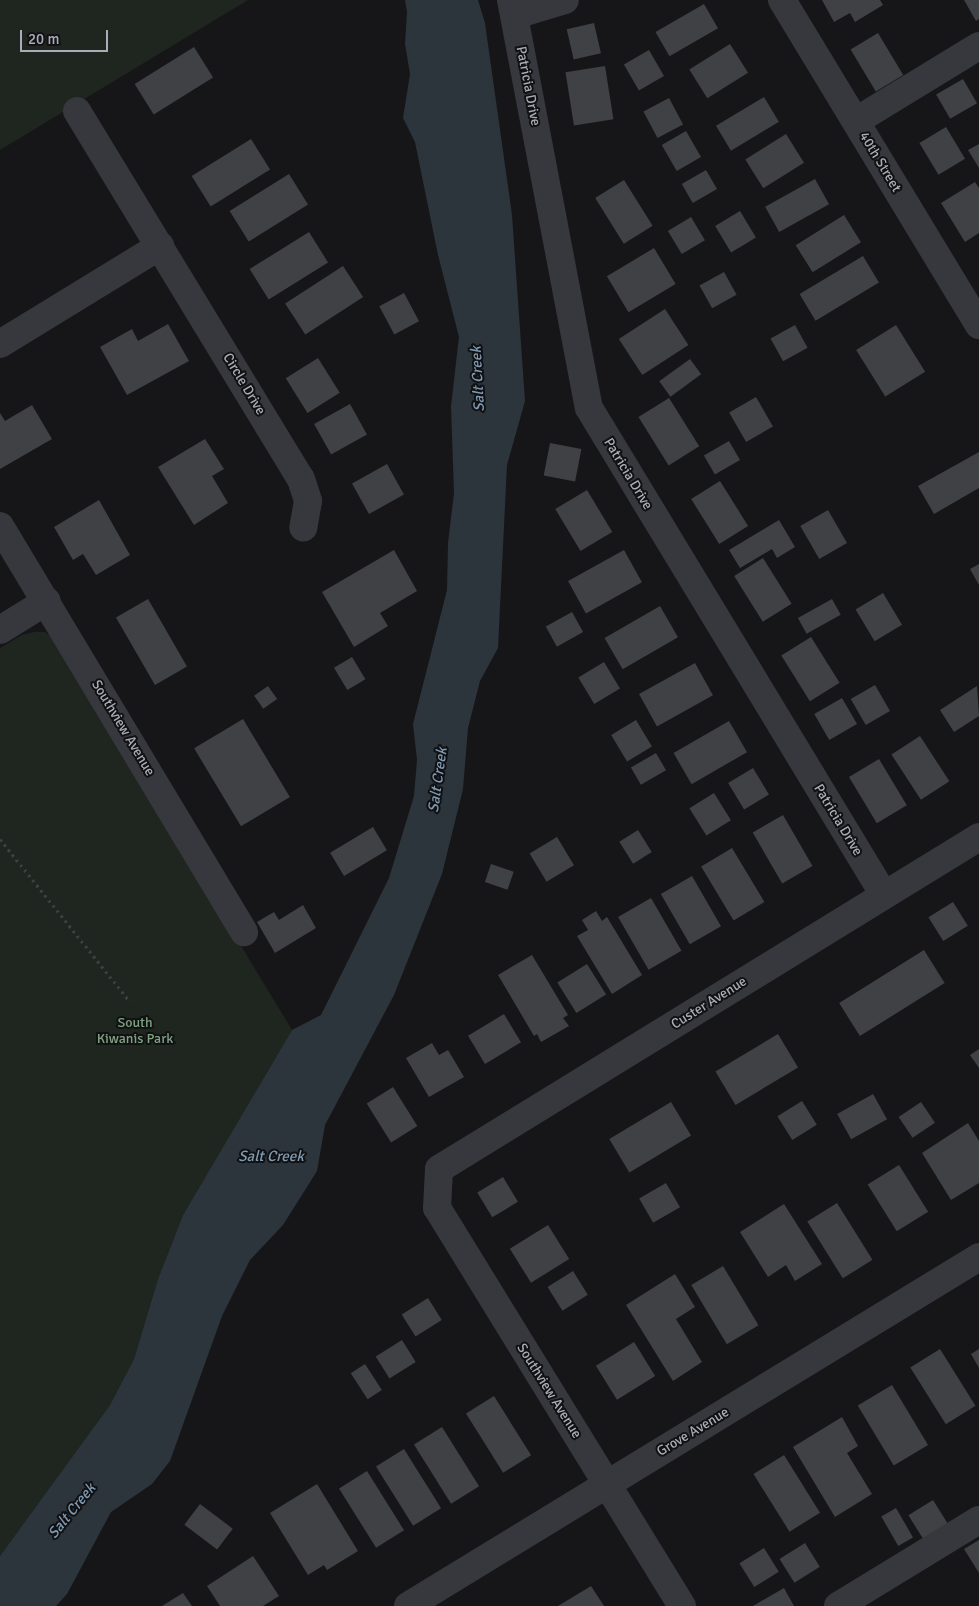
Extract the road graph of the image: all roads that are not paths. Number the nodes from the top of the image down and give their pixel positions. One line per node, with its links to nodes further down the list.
1 (566, 0): 3 (street)
2 (782, 0): 6 (street, 40th Street)
3 (513, 8): 15 (street, Patricia Drive)
4 (979, 46): 6 (street)
5 (77, 111): 7 (street, Circle Drive)
6 (856, 121): 8 (street, 40th Street)
7 (160, 246): 9 (street); 11 (street, Circle Drive)
8 (976, 313)
9 (0, 344)
10 (0, 526): 12 (street, Southview Avenue)
11 (303, 528)
12 (47, 601): 13 (street); 16 (street, Southview Avenue)
13 (0, 630)
14 (979, 837): 15 (street, Custer Avenue)
15 (884, 895): 17 (street, Custer Avenue)
16 (244, 932)
17 (439, 1169): 19 (street, Southview Avenue)
18 (979, 1257): 19 (street, Grove Avenue)
19 (607, 1484): 21 (street, Grove Avenue); 22 (street, Southview Avenue)
20 (979, 1520): 23 (street)
21 (408, 1606)
22 (682, 1606)
23 (838, 1606)

